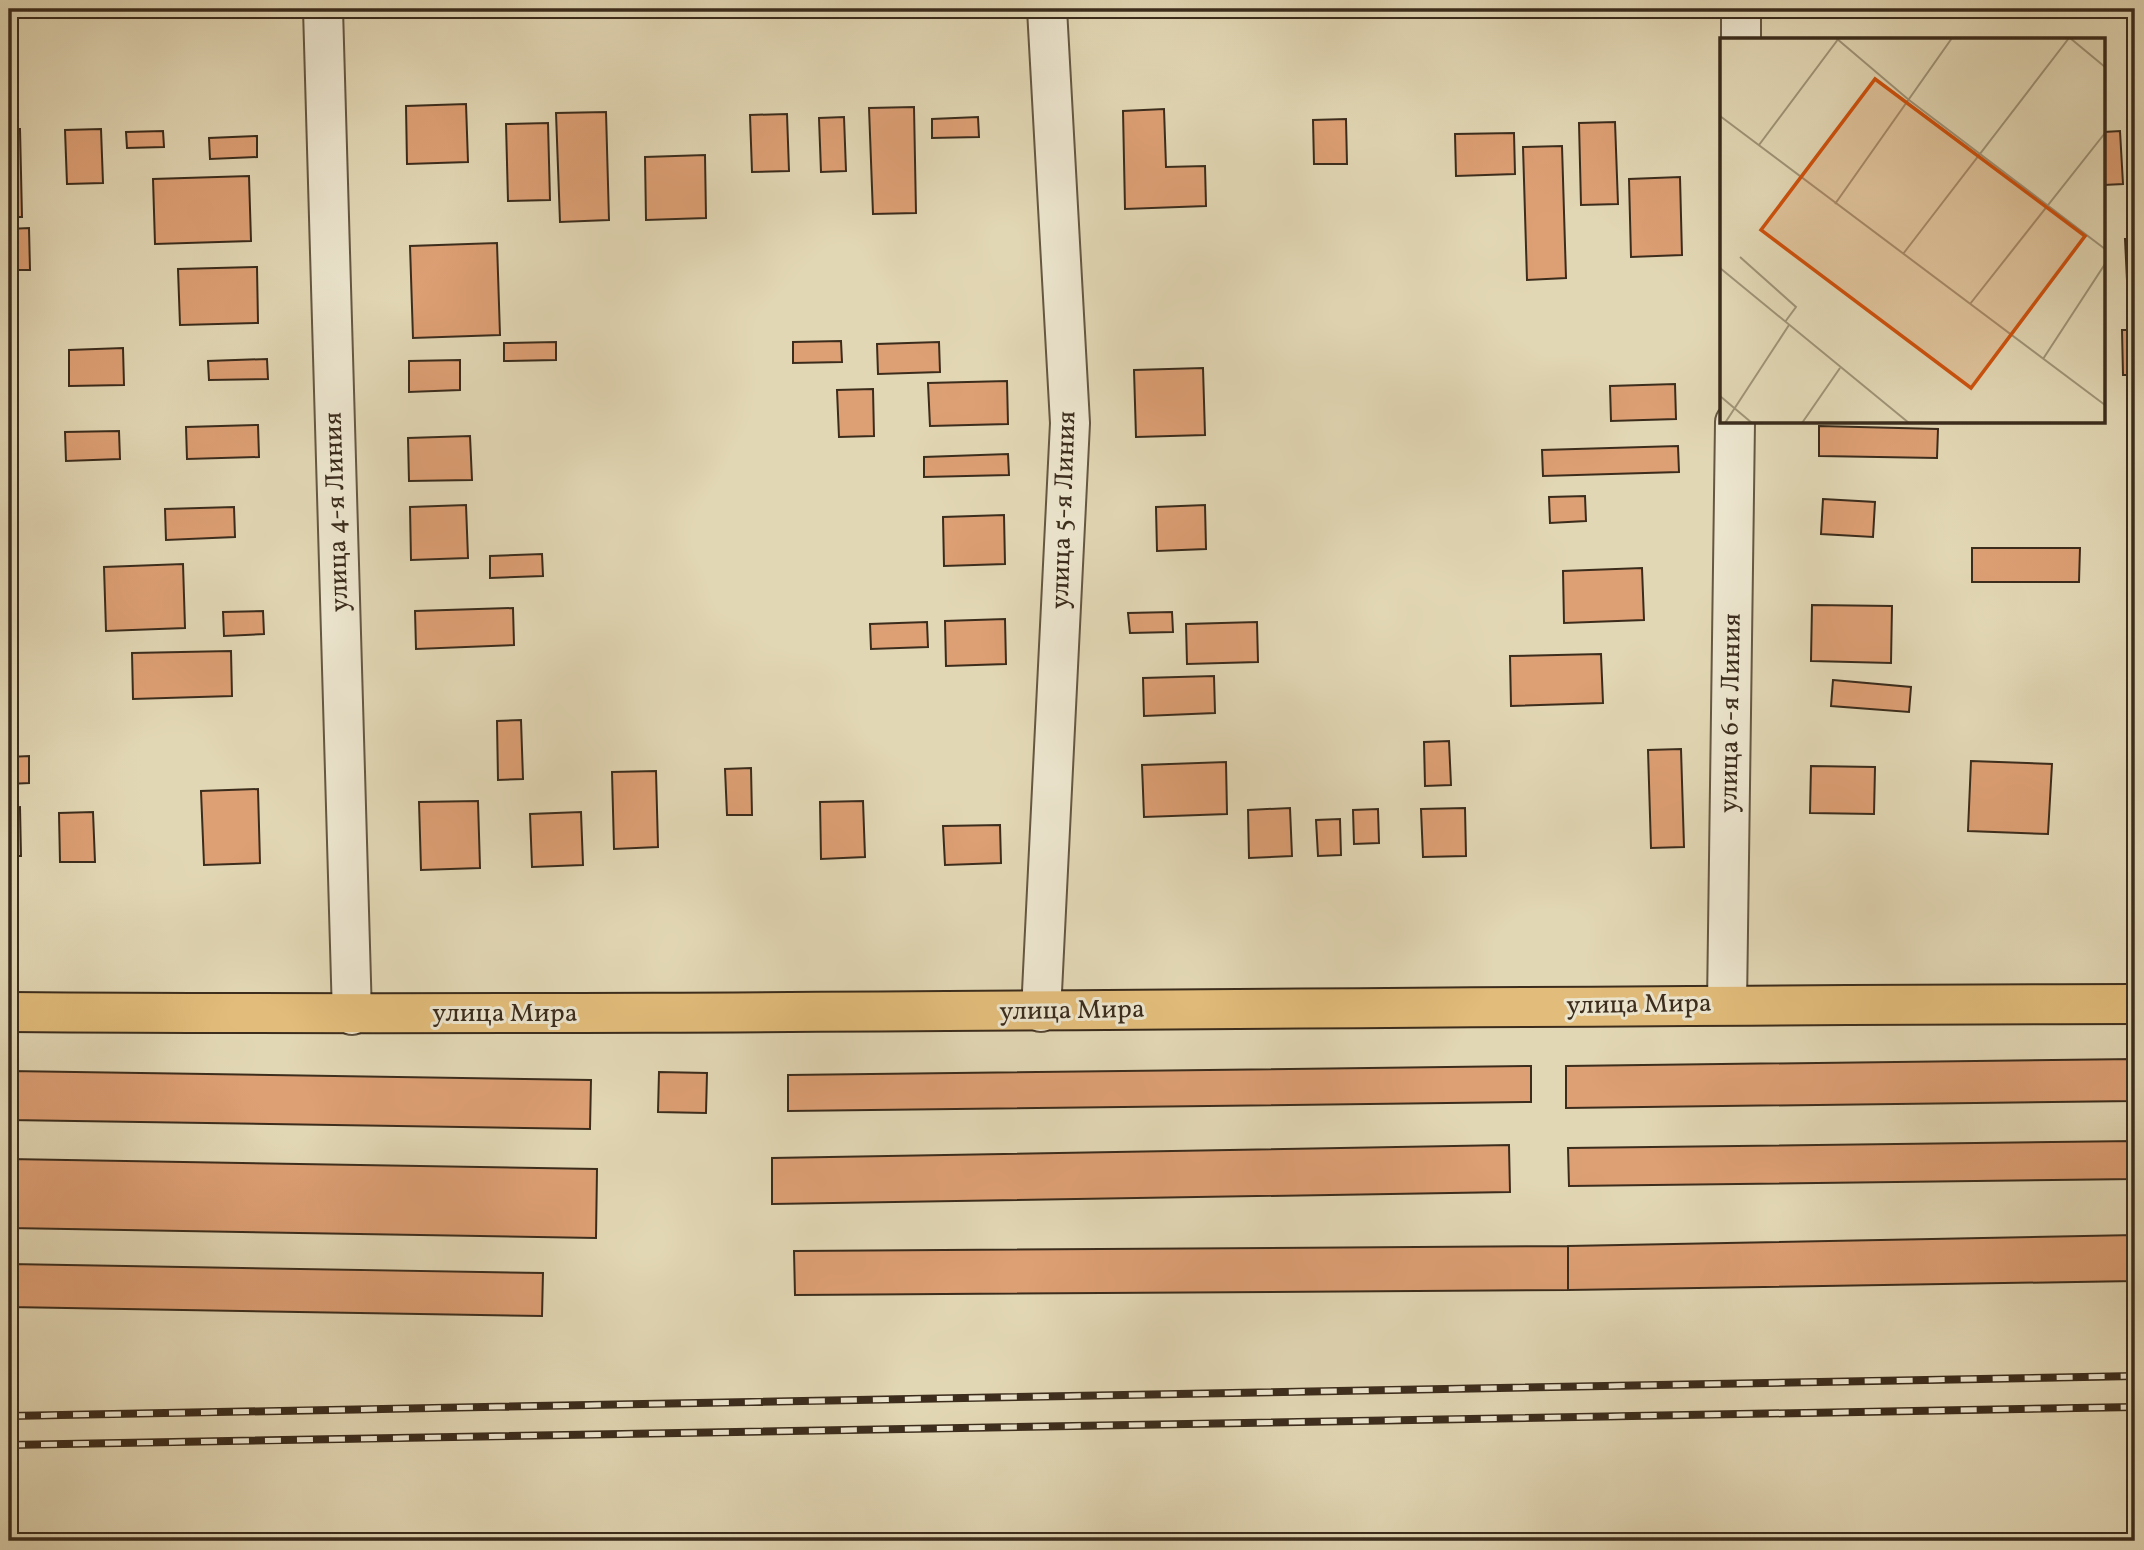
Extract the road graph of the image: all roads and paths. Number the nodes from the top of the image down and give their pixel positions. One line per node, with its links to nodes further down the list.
1 (323, 9): 10 (street, улица 4-я Линия)
2 (1047, 9): 8 (street, улица 5-я Линия)
3 (1741, 9): 4 (street)
4 (1741, 38)
5 (1735, 424): 6 (street, улица 6-я Линия)
6 (1727, 1004): 7 (main road, улица Мира); 8 (main road, улица Мира)
7 (2135, 1004)
8 (1041, 1012): 10 (main road, улица Мира)
9 (9, 1013): 10 (main road, улица Мира)
10 (352, 1015)

